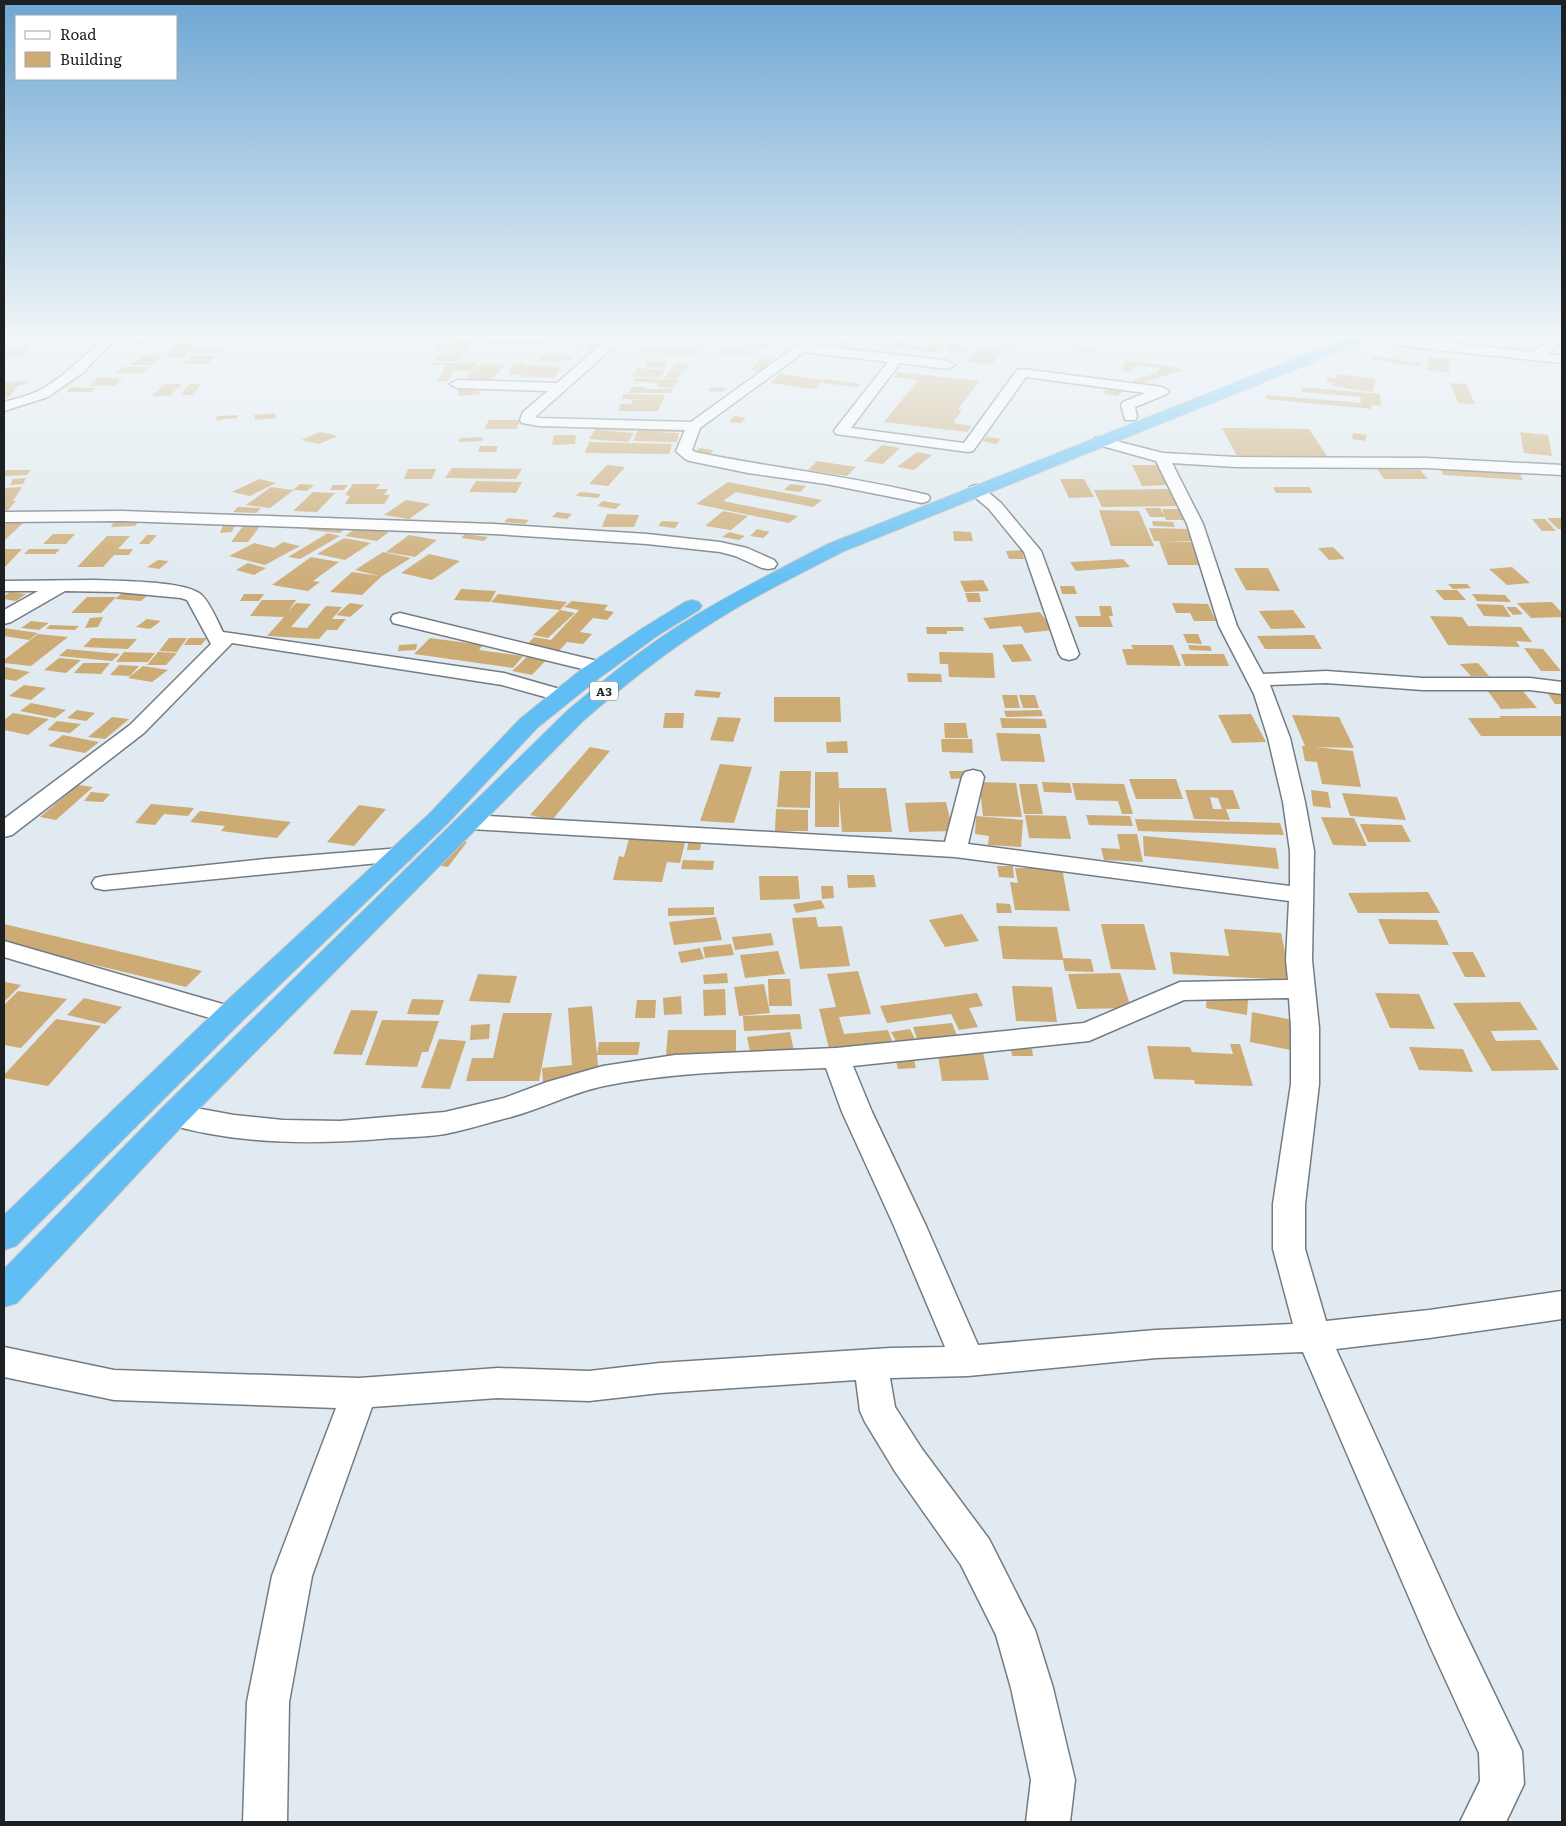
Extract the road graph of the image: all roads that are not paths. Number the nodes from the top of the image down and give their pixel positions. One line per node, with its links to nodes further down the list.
1 (527, 419): 7 (street)
2 (703, 419): 7 (street)
3 (850, 419): 4 (street)
4 (989, 419)
5 (1124, 419): 12 (highway, A3)
6 (1154, 419): 8 (highway, A3)
7 (694, 426): 12 (street)
8 (1100, 441): 9 (street); 11 (highway, A3)
9 (1162, 458): 10 (street); 22 (street)
10 (1562, 470)
11 (976, 490): 20 (street); 26 (highway, A3)
12 (922, 498): 14 (highway, A3)
13 (4, 517): 14 (street)
14 (768, 564): 21 (highway, A3)
15 (61, 585): 16 (street); 17 (street); 19 (street)
16 (4, 586)
17 (4, 618)
18 (400, 619): 21 (street)
19 (221, 645): 24 (street); 27 (street)
20 (1069, 654)
21 (600, 667): 24 (highway, A3)
22 (1257, 680): 23 (street); 31 (street)
23 (1562, 688)
24 (563, 696): 29 (highway, A3)
25 (973, 777): 28 (street)
26 (470, 822): 28 (street); 36 (highway, A3)
27 (4, 830)
28 (955, 850): 31 (street)
29 (401, 855): 30 (street); 34 (highway, A3)
30 (104, 883)
31 (1302, 896): 33 (street)
32 (4, 949): 34 (street)
33 (1300, 989): 35 (street); 40 (street)
34 (230, 1014): 37 (highway, A3)
35 (836, 1058): 36 (street); 41 (street)
36 (174, 1115): 38 (highway, A3)
37 (4, 1236)
38 (4, 1292)
39 (1562, 1305): 40 (street)
40 (1314, 1336): 41 (street); 47 (street)
41 (968, 1361): 43 (street)
42 (4, 1362): 44 (street)
43 (871, 1366): 44 (street); 46 (street)
44 (359, 1393): 45 (street)
45 (265, 1822)
46 (1048, 1822)
47 (1482, 1822)

